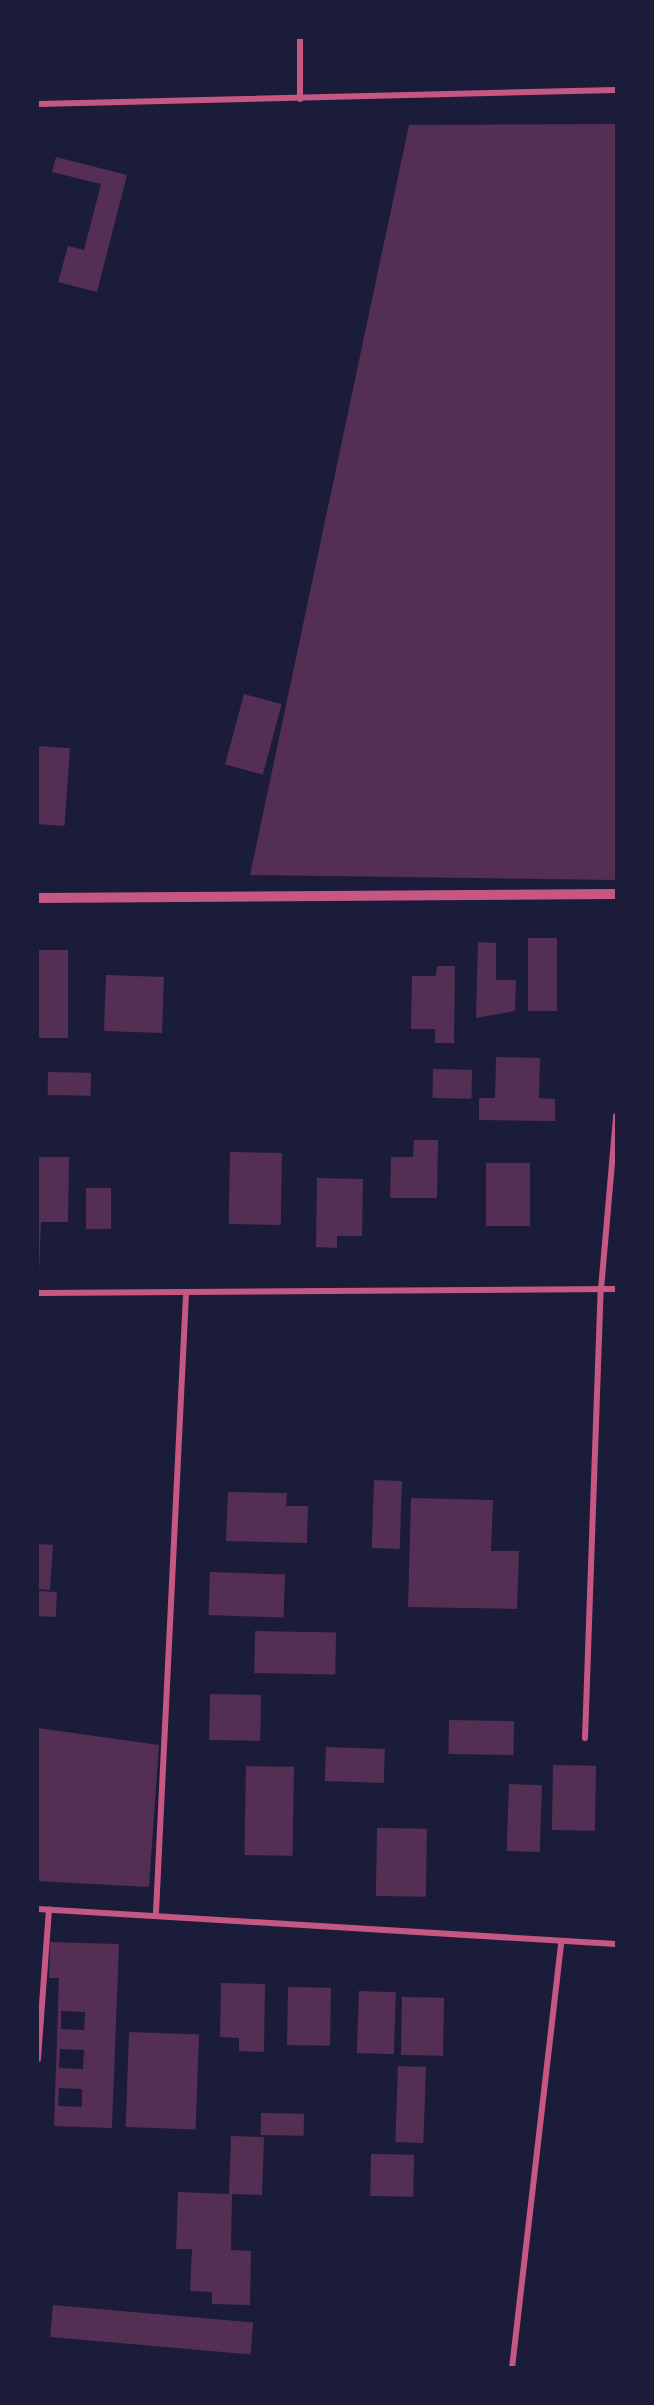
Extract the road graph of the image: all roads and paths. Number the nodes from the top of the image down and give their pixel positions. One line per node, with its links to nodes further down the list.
1 (300, 38): 3 (street)
2 (616, 90): 3 (street)
3 (300, 99): 4 (street)
4 (38, 104)
5 (616, 894): 6 (street)
6 (38, 898)
7 (616, 1116): 8 (street)
8 (601, 1289): 9 (street); 11 (street); 12 (street)
9 (616, 1289)
10 (38, 1293): 11 (street)
11 (186, 1294): 15 (street)
12 (585, 1738)
13 (38, 1909): 14 (street)
14 (49, 1910): 15 (street); 18 (street)
15 (156, 1912): 16 (street)
16 (561, 1942): 17 (street); 19 (street)
17 (616, 1944)
18 (38, 2059)
19 (512, 2367)

